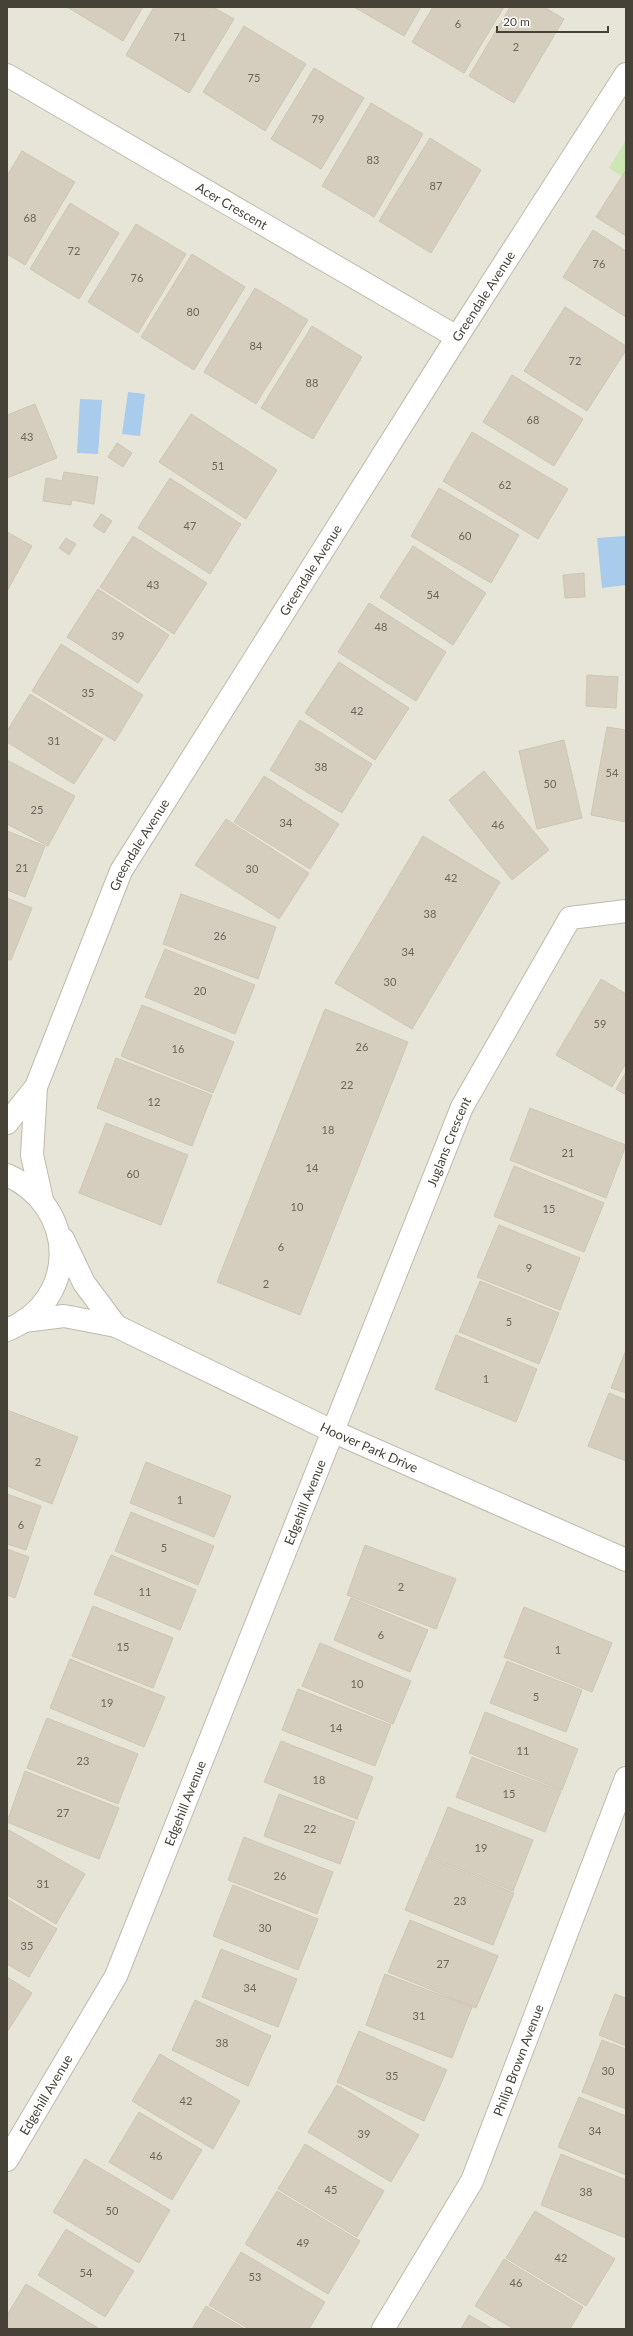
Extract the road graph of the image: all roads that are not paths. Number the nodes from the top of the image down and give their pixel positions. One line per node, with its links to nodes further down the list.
1 (626, 74): 3 (street, Greendale Avenue)
2 (7, 75): 3 (street, Acer Crescent)
3 (457, 337): 5 (street, Greendale Avenue)
4 (626, 911): 12 (street, Juglans Crescent)
5 (36, 1087): 6 (street, Greendale Avenue); 8 (street, Greendale Avenue)
6 (7, 1123)
7 (7, 1175): 8 (street)
8 (42, 1200): 9 (street)
9 (58, 1230): 10 (street); 11 (street, Hoover Park Drive)
10 (16, 1325): 11 (street, Hoover Park Drive)
11 (116, 1326): 12 (street, Hoover Park Drive)
12 (332, 1431): 13 (street, Hoover Park Drive); 15 (street, Edgehill Avenue)
13 (626, 1560)
14 (626, 1778): 16 (street, Philip Brown Avenue)
15 (7, 2160)
16 (383, 2329)

